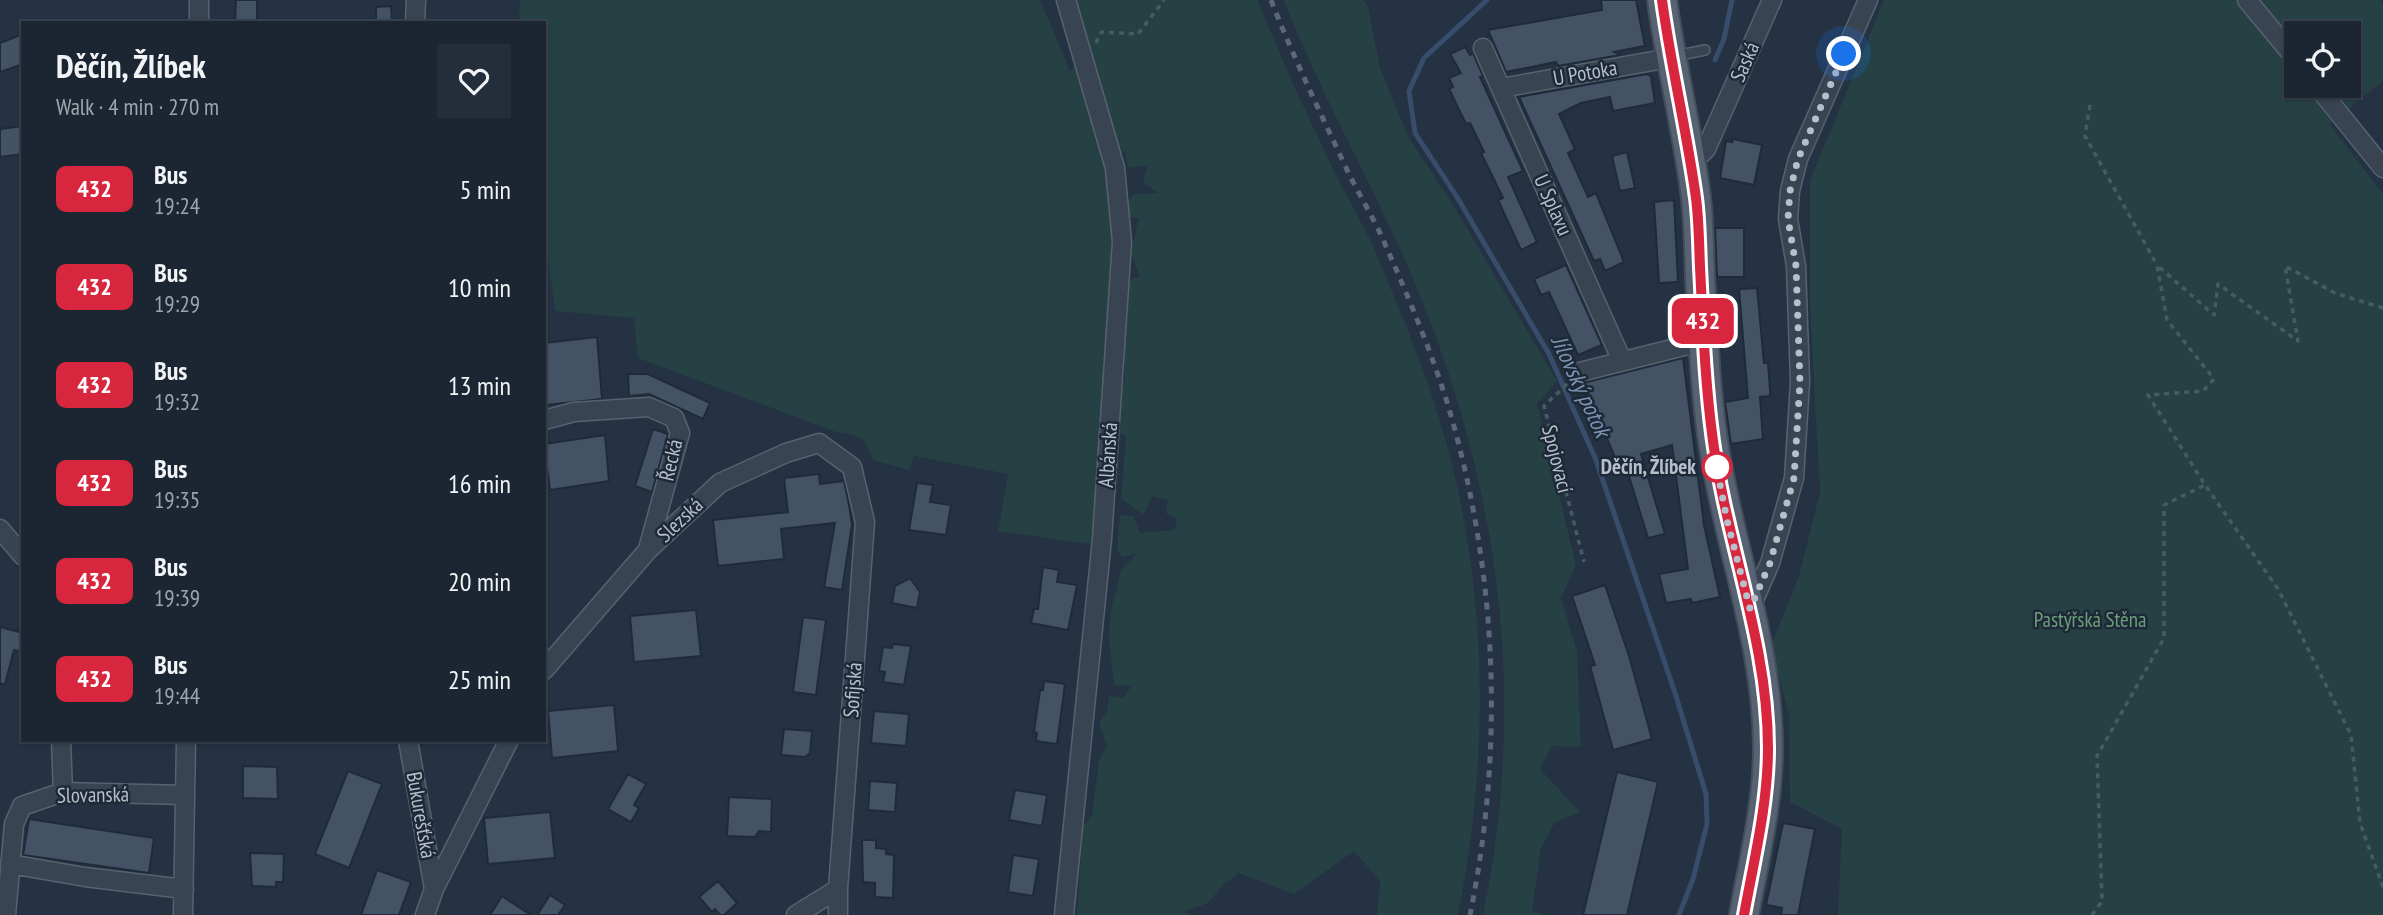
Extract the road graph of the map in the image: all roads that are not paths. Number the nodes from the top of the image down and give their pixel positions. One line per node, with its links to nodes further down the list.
1 (199, 0): 8 (street)
2 (416, 0): 9 (street)
3 (1066, 0): 43 (street, Albánská)
4 (1662, 0): 13 (main road)
5 (1772, 0): 16 (street, Saská)
6 (1868, 0): 26 (street)
7 (2247, 0): 10 (street)
8 (199, 21)
9 (415, 21)
10 (2284, 45)
11 (1483, 48): 14 (street, U Splavu)
12 (1705, 50): 13 (lane)
13 (1670, 58): 14 (street, U Potoka); 16 (main road)
14 (1501, 88): 19 (street, U Splavu)
15 (2327, 98): 17 (street)
16 (1690, 164): 18 (main road)
17 (2383, 168)
18 (1704, 341): 19 (street); 26 (main road)
19 (1622, 361): 20 (street)
20 (1580, 372)
21 (546, 419): 24 (street, Řecká)
22 (852, 467): 24 (street, Slezská); 37 (street, Sofijská)
23 (0, 529): 25 (street)
24 (648, 550): 27 (street, Slezská)
25 (21, 554)
26 (1750, 609): 44 (main road)
27 (546, 668)
28 (61, 742): 32 (street)
29 (186, 742): 33 (street)
30 (408, 742): 36 (street, Bukurešťská)
31 (508, 742): 36 (street)
32 (63, 792): 33 (street, Slovanská); 34 (street, Slovanská)
33 (184, 795): 35 (street)
34 (10, 864): 35 (street); 38 (street, Slovanská)
35 (184, 889): 39 (street)
36 (434, 889): 40 (street)
37 (838, 889): 41 (street); 42 (street, Sofijská)
38 (6, 915)
39 (183, 915)
40 (425, 915)
41 (796, 915)
42 (838, 915)
43 (1063, 915)
44 (1744, 915)

